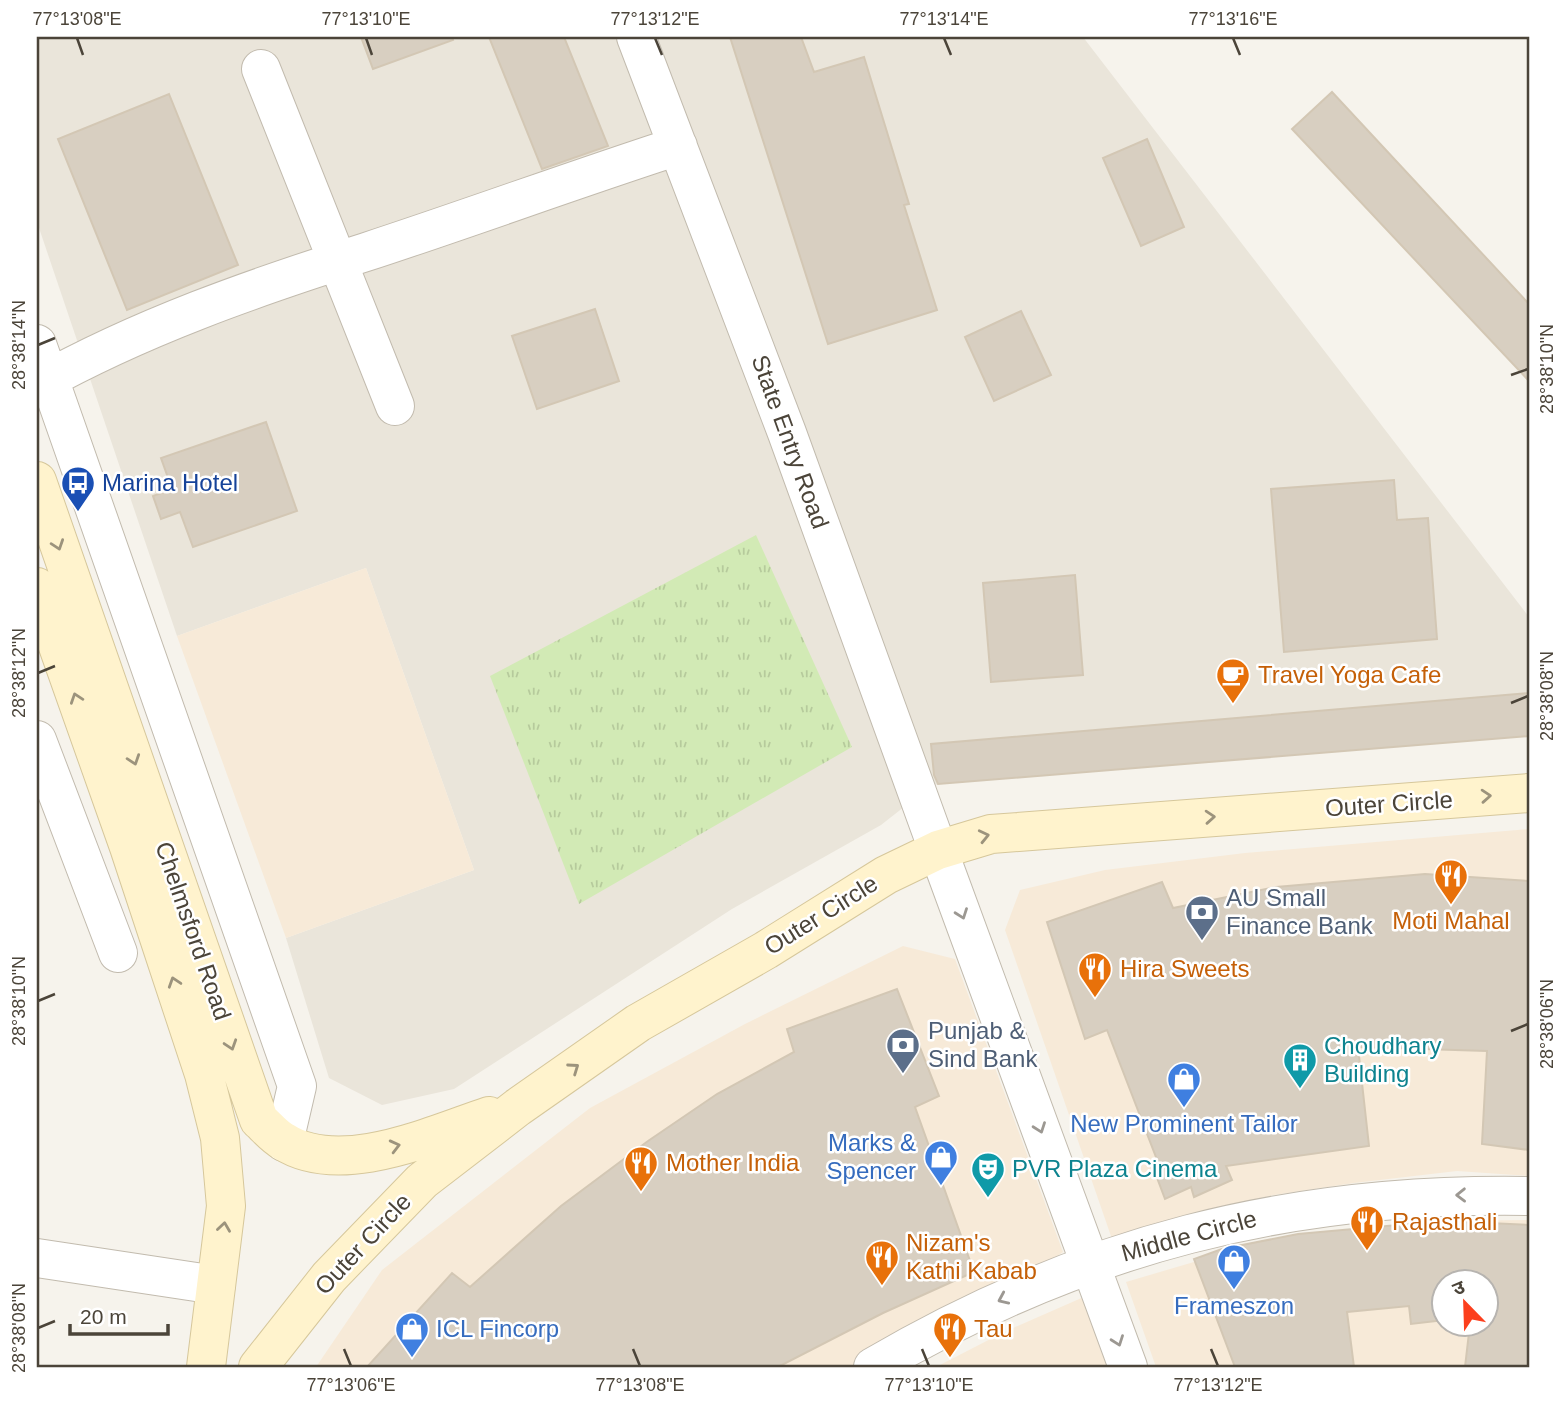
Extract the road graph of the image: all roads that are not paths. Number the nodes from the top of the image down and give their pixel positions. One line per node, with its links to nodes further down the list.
1 (636, 37): 3 (street, State Entry Road)
2 (261, 69): 4 (street)
3 (678, 146): 4 (street); 11 (street, State Entry Road)
4 (337, 261): 5 (street); 6 (street)
5 (41, 369): 14 (street)
6 (395, 406)
7 (37, 481): 14 (main road, Chelmsford Road, one-way to 14)
8 (37, 587): 15 (main road, Chelmsford Road, one-way to 8)
9 (37, 740): 12 (street)
10 (1529, 793): 11 (main road, Outer Circle, one-way to 10)
11 (938, 850): 13 (main road, Outer Circle, one-way to 11); 18 (street, State Entry Road, one-way to 18)
12 (118, 953)
13 (518, 1107): 14 (main road, one-way to 13); 21 (main road, Outer Circle)
14 (271, 1131): 15 (main road)
15 (220, 1138): 19 (main road, Chelmsford Road, one-way to 15)
16 (1529, 1196): 18 (street, Middle Circle, one-way to 18)
17 (37, 1258): 19 (street)
18 (1090, 1264): 22 (street, Middle Circle, one-way to 22); 23 (street, State Entry Road, one-way to 23)
19 (216, 1285): 20 (main road, Chelmsford Road)
20 (206, 1367)
21 (258, 1367)
22 (873, 1367)
23 (1128, 1367)

